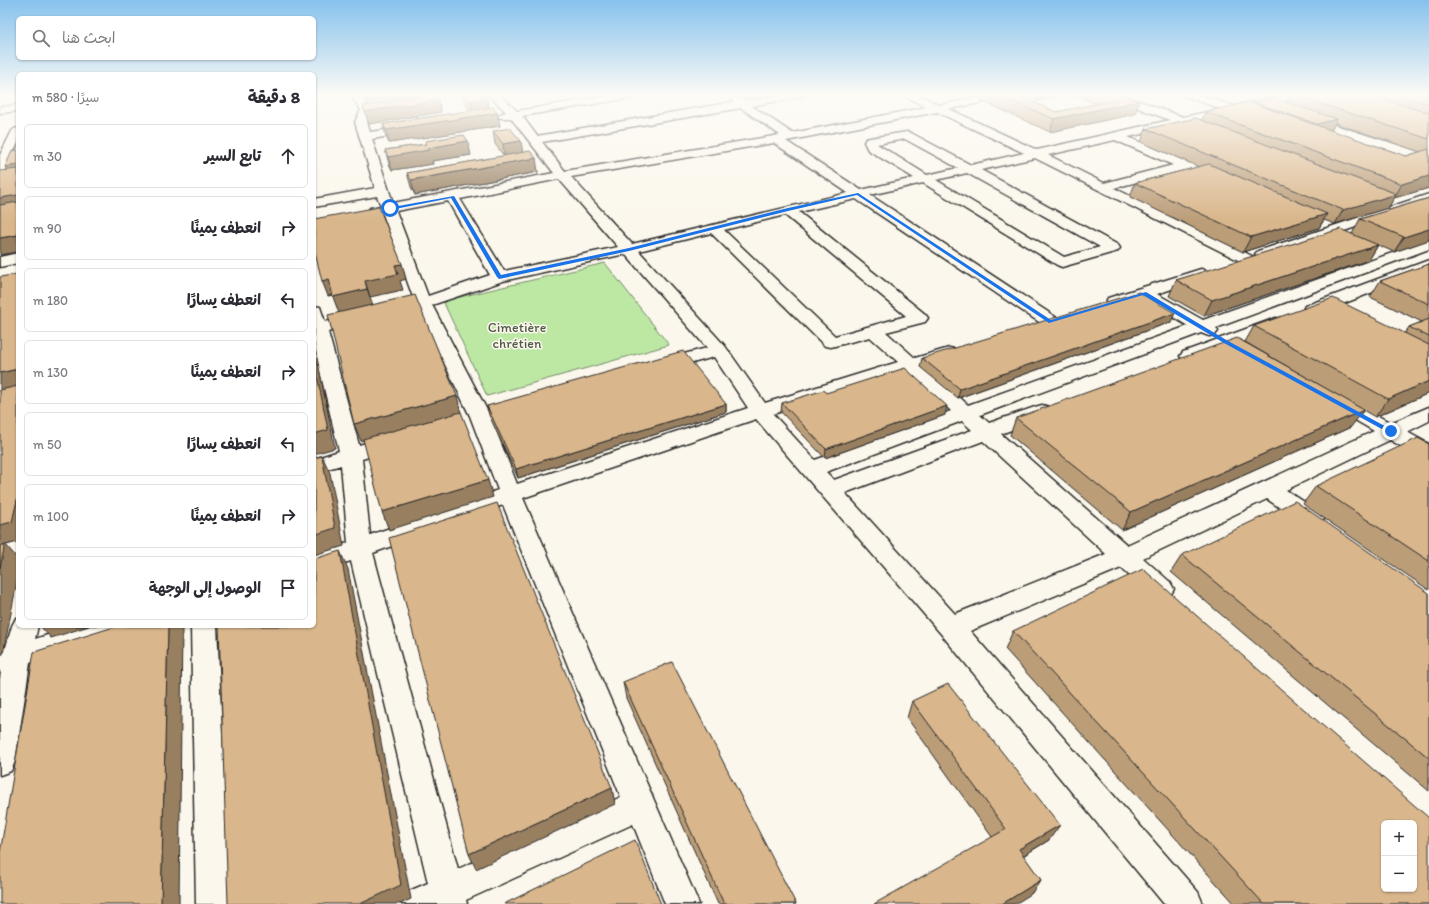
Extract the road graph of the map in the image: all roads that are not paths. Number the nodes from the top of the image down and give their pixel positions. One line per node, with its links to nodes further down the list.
1 (15, 136): 15 (street)
2 (365, 136): 26 (street)
3 (532, 136): 12 (street)
4 (557, 136): 12 (street)
5 (787, 136): 11 (street)
6 (901, 136): 20 (street)
7 (909, 136): 18 (street)
8 (998, 136): 13 (street)
9 (1117, 136): 13 (street); 17 (street)
10 (1359, 136): 16 (street)
11 (783, 137): 19 (street); 23 (street)
12 (535, 140): 19 (street)
13 (1036, 154): 18 (street); 22 (street)
14 (16, 159): 15 (street)
15 (2, 163)
16 (1401, 163)
17 (1186, 166): 21 (street); 22 (street)
18 (971, 169): 20 (street); 20 (street)
19 (562, 175): 24 (street); 35 (street)
20 (925, 179): 23 (street)
21 (1228, 184)
22 (1102, 187): 38 (street)
23 (858, 194): 28 (street); 50 (street)
24 (452, 196): 26 (street); 41 (street)
25 (1429, 198): 30 (street)
26 (386, 200): 27 (street); 29 (street); 44 (street)
27 (316, 203)
28 (788, 210): 31 (street); 51 (street)
29 (367, 213)
30 (1326, 227): 32 (street); 38 (street)
31 (714, 228): 35 (street); 51 (street)
32 (1353, 239)
33 (1429, 244): 36 (street)
34 (1374, 248): 36 (street)
35 (629, 249): 41 (street); 54 (street)
36 (1394, 257): 40 (street); 42 (street)
37 (16, 258): 39 (street)
38 (1247, 259): 43 (street)
39 (0, 262)
40 (1427, 268): 45 (street)
41 (499, 277): 44 (street)
42 (1300, 291): 45 (street); 49 (street)
43 (1144, 293): 46 (street); 49 (street)
44 (423, 303): 48 (street); 73 (street)
45 (1326, 304): 47 (street); 52 (street)
46 (1101, 306)
47 (1346, 314)
48 (316, 324): 68 (street)
49 (1202, 327): 52 (street); 63 (street)
50 (1028, 328)
51 (873, 330): 57 (street)
52 (1226, 342): 55 (street); 56 (street)
53 (962, 348): 57 (street)
54 (719, 350): 58 (street); 61 (street)
55 (1247, 353)
56 (1175, 361)
57 (910, 364): 61 (street); 63 (street)
58 (644, 370)
59 (1322, 394): 64 (street)
60 (1058, 405): 65 (street)
61 (760, 411): 70 (street); 73 (street)
62 (1429, 413): 64 (street)
63 (964, 414): 65 (street); 70 (street)
64 (1391, 431): 67 (street); 71 (street)
65 (984, 432): 72 (street); 78 (street)
66 (412, 437): 68 (street)
67 (1429, 453)
68 (351, 456): 69 (street); 75 (street)
69 (316, 465)
70 (812, 469): 72 (street)
71 (1269, 489): 74 (street); 78 (street)
72 (831, 490): 81 (street)
73 (510, 494): 75 (street); 87 (street)
74 (1333, 532)
75 (360, 549): 79 (street); 88 (street)
76 (16, 552): 77 (street)
77 (0, 556)
78 (1123, 557): 80 (street); 81 (street)
79 (316, 562)
80 (1177, 604)
81 (951, 627): 91 (street)
82 (24, 628): 85 (street)
83 (106, 628): 85 (street)
84 (204, 628): 89 (street)
85 (9, 658): 86 (street)
86 (0, 761)
87 (639, 805): 88 (street); 90 (street)
88 (439, 900)
89 (213, 904)
90 (682, 904)
91 (1186, 904)

